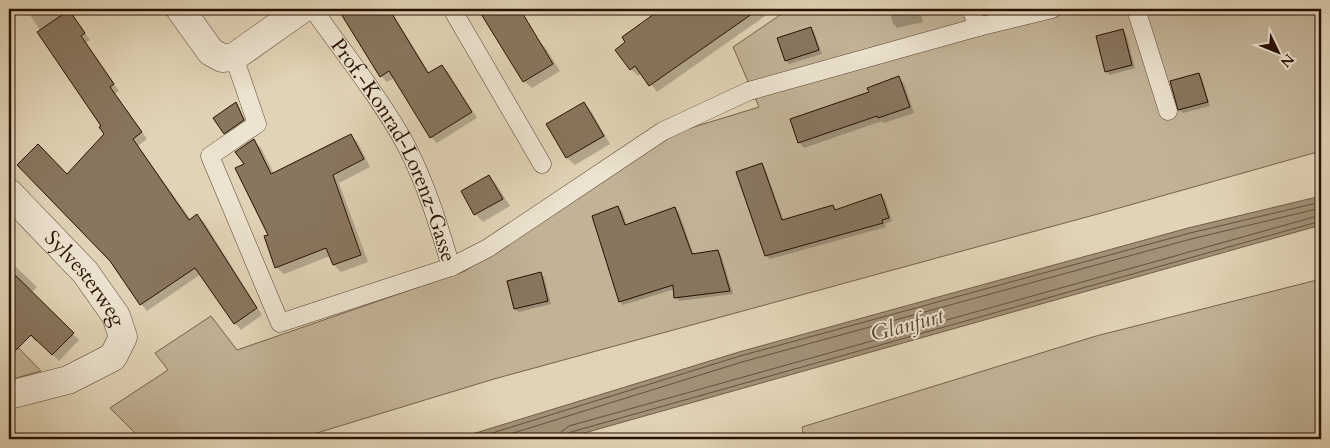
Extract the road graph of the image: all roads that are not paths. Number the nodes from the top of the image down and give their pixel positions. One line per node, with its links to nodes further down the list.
1 (180, 9): 9 (street)
2 (302, 9): 9 (street)
3 (312, 9): 13 (lane, Prof.-Konrad-Lorenz-Gasse)
4 (452, 9): 11 (lane)
5 (971, 9): 8 (lane)
6 (1052, 9): 8 (lane)
7 (1136, 9): 10 (lane)
8 (978, 27): 13 (lane)
9 (234, 57): 13 (lane, Prof.-Konrad-Lorenz-Gasse)
10 (1168, 111)
11 (542, 164)
12 (9, 193): 14 (street, Sylvesterweg)
13 (451, 267)
14 (9, 395)

